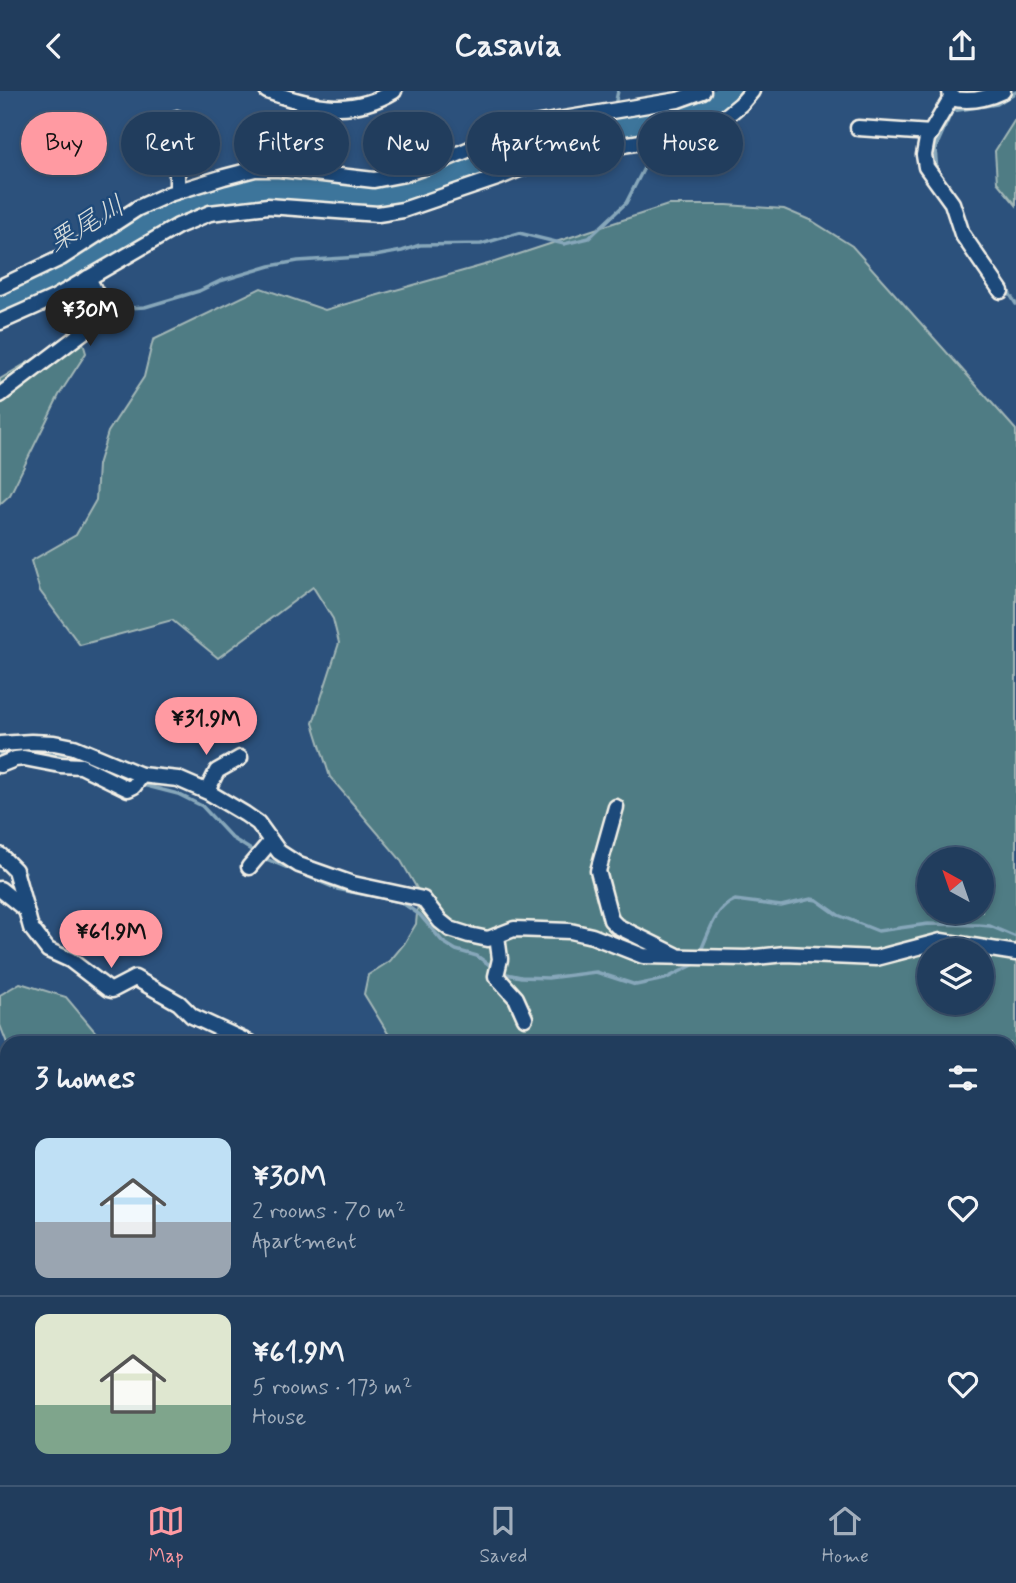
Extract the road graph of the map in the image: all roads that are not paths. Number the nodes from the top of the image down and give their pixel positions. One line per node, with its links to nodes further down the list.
1 (267, 91): 2 (street)
2 (394, 91)
3 (703, 91): 10 (street)
4 (752, 91): 11 (street)
5 (1003, 91): 6 (street)
6 (950, 95): 8 (street)
7 (858, 128): 8 (street)
8 (931, 133): 13 (street)
9 (177, 175): 10 (street)
10 (177, 191): 12 (street)
11 (88, 278): 14 (street); 15 (street)
12 (0, 287)
13 (1001, 291)
14 (0, 322)
15 (0, 394)
16 (0, 744): 19 (street)
17 (240, 758): 20 (street)
18 (0, 765): 19 (street)
19 (142, 775): 20 (street)
20 (207, 791): 22 (street)
21 (616, 807): 29 (street)
22 (271, 841): 24 (street); 27 (street)
23 (0, 855): 26 (street)
24 (249, 867)
25 (0, 889): 26 (street)
26 (26, 910): 31 (street)
27 (497, 936): 29 (street); 30 (street)
28 (1016, 953): 29 (street)
29 (677, 956)
30 (525, 1018)
31 (235, 1036)

